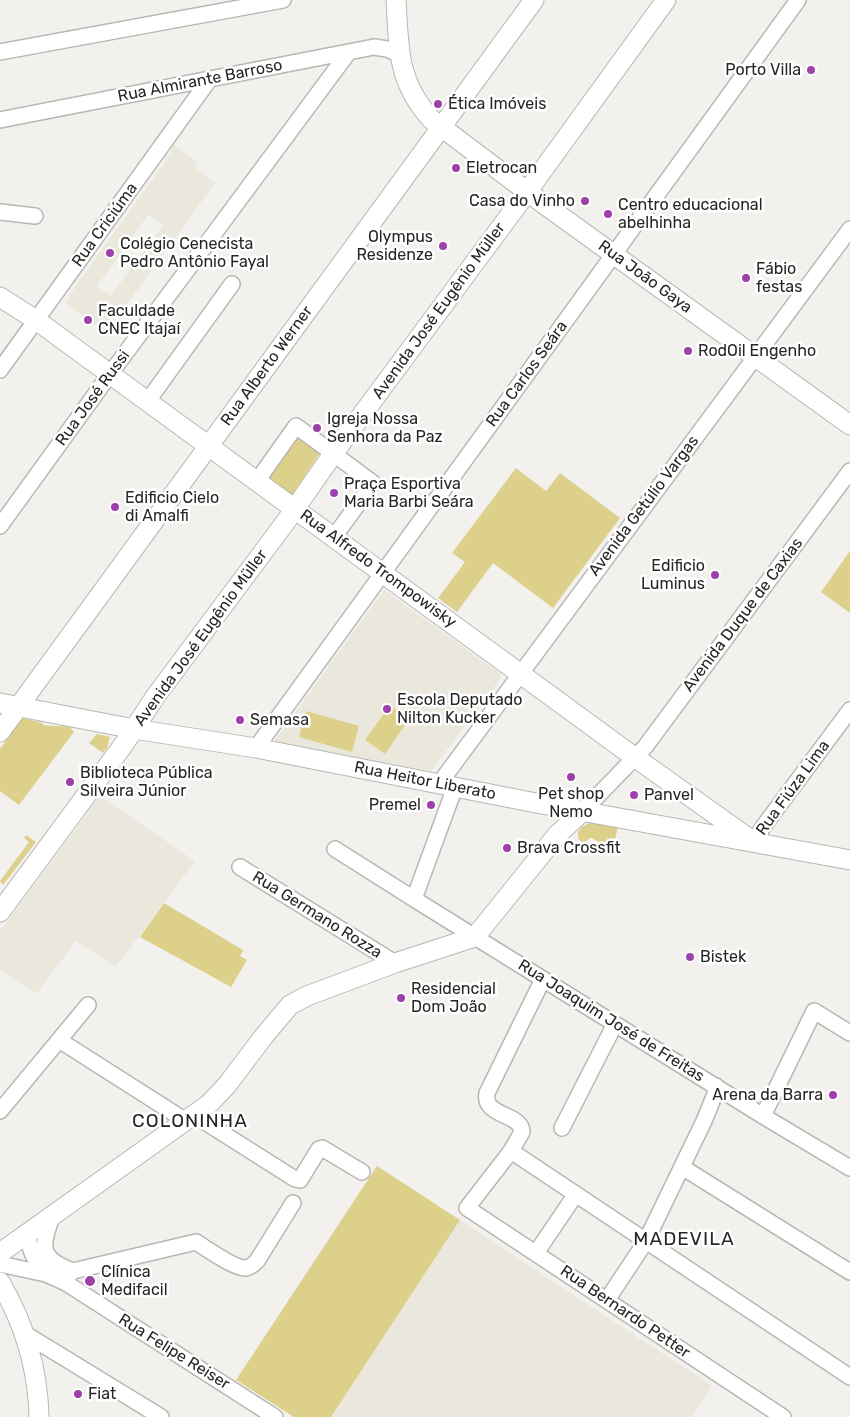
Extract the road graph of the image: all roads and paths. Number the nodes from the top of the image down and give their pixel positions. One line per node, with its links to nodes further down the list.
1 (282, 0): 6 (street)
2 (396, 0): 8 (main road, Rua João Gaya)
3 (534, 0): 11 (main road, Rua Alberto Werner)
4 (666, 0): 12 (main road, Avenida José Eugênio Müller)
5 (798, 0): 16 (street, Rua Carlos Seára)
6 (0, 52)
7 (348, 53): 8 (street, Rua Almirante Barroso); 9 (street, Rua Almirante Barroso); 22 (street, Rua José Russi)
8 (400, 55): 11 (main road, Rua João Gaya)
9 (209, 80): 10 (street, Rua Almirante Barroso); 19 (street, Rua Criciúma)
10 (0, 120)
11 (441, 128): 12 (main road, Rua João Gaya); 25 (main road, Rua Alberto Werner)
12 (527, 192): 16 (main road, Rua João Gaya); 26 (main road, Avenida José Eugênio Müller)
13 (2, 215): 14 (street)
14 (35, 216)
15 (850, 230): 20 (street, Avenida Getúlio Vargas)
16 (614, 254): 20 (main road, Rua João Gaya); 32 (street, Rua Carlos Seára)
17 (232, 284): 23 (street)
18 (0, 297): 19 (main road, Rua Alfredo Trompowisky)
19 (36, 320): 21 (street, Rua Criciúma); 22 (main road, Rua Alfredo Trompowisky)
20 (756, 356): 24 (main road, Rua João Gaya); 33 (street, Avenida Getúlio Vargas)
21 (0, 370)
22 (110, 374): 23 (main road, Rua Alfredo Trompowisky); 30 (street, Rua José Russi)
23 (147, 402): 25 (main road, Rua Alfredo Trompowisky)
24 (850, 425)
25 (208, 445): 28 (main road, Rua Alfredo Trompowisky); 34 (main road, Rua Alberto Werner)
26 (333, 454): 28 (street); 29 (main road, Avenida José Eugênio Müller); 31 (street)
27 (850, 471): 39 (street, Avenida Duque de Caxias)
28 (257, 481): 29 (main road, Rua Alfredo Trompowisky)
29 (295, 509): 31 (main road, Rua Alfredo Trompowisky); 36 (main road, Avenida José Eugênio Müller)
30 (0, 526)
31 (334, 537): 32 (main road, Rua Alfredo Trompowisky)
32 (383, 572): 33 (main road, Rua Alfredo Trompowisky); 38 (street, Rua Carlos Seára)
33 (520, 673): 39 (main road, Rua Alfredo Trompowisky); 40 (street, Avenida Getúlio Vargas)
34 (8, 705): 36 (main road, Rua Heitor Liberato); 37 (main road, Rua Alberto Werner)
35 (850, 710): 42 (street, Rua Fiúza Lima)
36 (134, 729): 38 (main road, Rua Heitor Liberato); 47 (main road, Avenida José Eugênio Müller)
37 (0, 732)
38 (256, 748): 40 (main road, Rua Heitor Liberato)
39 (634, 757): 41 (street, Avenida Duque de Caxias); 42 (main road, Rua Alfredo Trompowisky)
40 (447, 785): 41 (main road, Rua Heitor Liberato); 46 (street, Avenida Getúlio Vargas)
41 (583, 811): 42 (main road, Rua Heitor Liberato); 48 (main road)
42 (754, 842): 44 (main road, Rua Heitor Liberato)
43 (335, 849): 46 (street, Rua Joaquim José de Freitas)
44 (850, 860)
45 (240, 867): 49 (street, Rua Germano Rozza)
46 (414, 899): 48 (street, Rua Joaquim José de Freitas)
47 (0, 912)
48 (475, 937): 49 (main road); 50 (street, Rua Joaquim José de Freitas)
49 (395, 963): 58 (main road)
50 (543, 979): 52 (street, Rua Joaquim José de Freitas); 60 (street)
51 (88, 1005): 54 (street)
52 (615, 1024): 55 (street, Rua Joaquim José de Freitas); 59 (street)
53 (850, 1033): 57 (street)
54 (59, 1040): 56 (street); 58 (street)
55 (716, 1086): 57 (street, Rua Joaquim José de Freitas); 61 (street)
56 (0, 1111)
57 (763, 1116): 62 (street, Rua Joaquim José de Freitas)
58 (190, 1118): 63 (street); 66 (main road)
59 (562, 1128)
60 (511, 1151): 64 (street); 70 (street, Rua Bernardo Petter)
61 (682, 1167): 68 (street); 72 (street)
62 (850, 1168)
63 (362, 1172)
64 (576, 1194): 68 (street); 70 (street)
65 (293, 1203): 74 (street)
66 (52, 1217): 67 (main road); 74 (street)
67 (28, 1233): 69 (main road); 73 (street)
68 (646, 1241): 76 (street); 78 (street)
69 (0, 1253)
70 (536, 1253): 76 (street, Rua Bernardo Petter)
71 (0, 1264): 73 (street, Rua Felipe Reiser)
72 (850, 1272)
73 (46, 1274): 74 (street, Rua Felipe Reiser)
74 (69, 1277): 81 (street, Rua Felipe Reiser)
75 (0, 1282): 77 (main road)
76 (607, 1300): 82 (street, Rua Bernardo Petter)
77 (22, 1332): 79 (main road); 80 (street)
78 (850, 1377)
79 (39, 1417)
80 (161, 1417)
81 (275, 1417)
82 (783, 1417)

